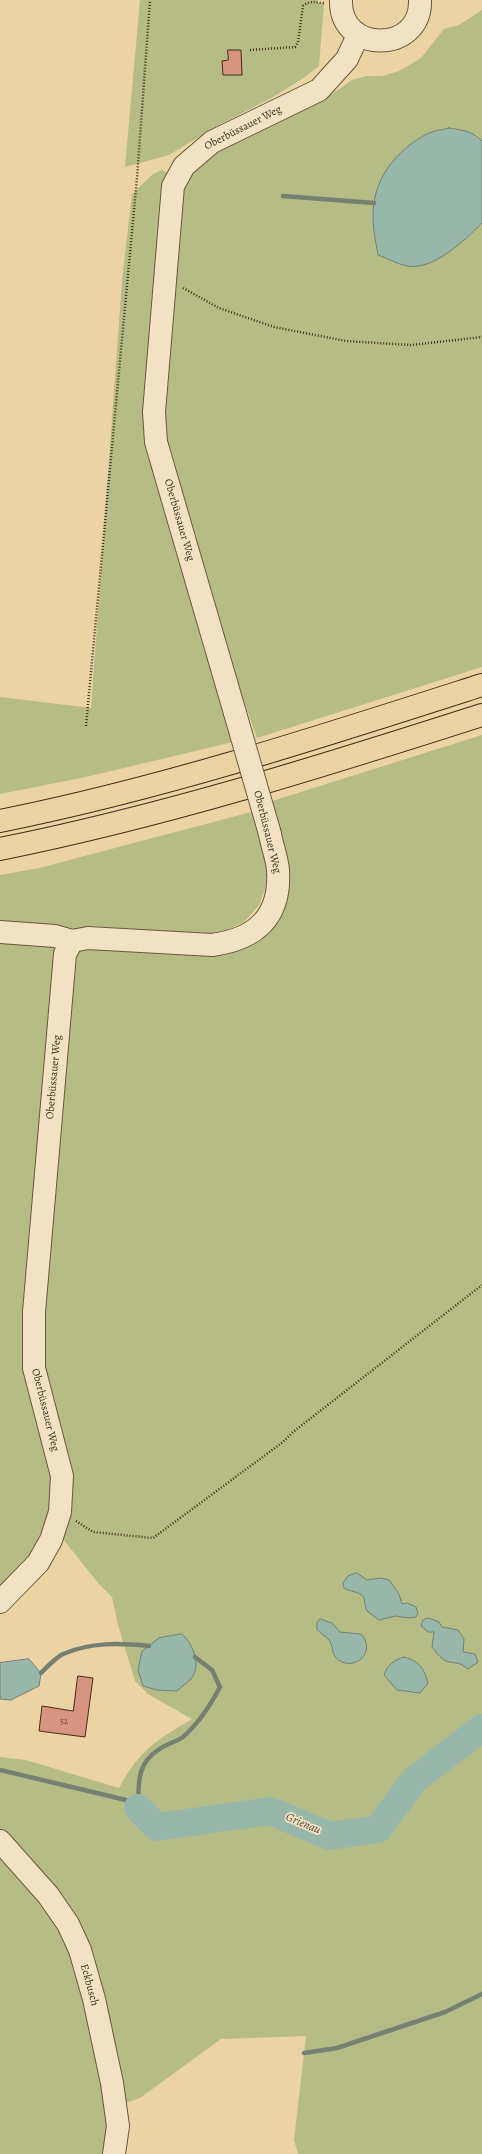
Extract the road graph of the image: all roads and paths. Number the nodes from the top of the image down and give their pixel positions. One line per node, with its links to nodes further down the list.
1 (150, 0): 11 (path)
2 (341, 0): 5 (street)
3 (420, 0): 5 (street)
4 (317, 3): 6 (path)
5 (358, 35): 7 (street, Oberbüssauer Weg)
6 (250, 50)
7 (164, 280): 8 (path); 15 (street, Oberbüssauer Weg, bridge)
8 (482, 337)
9 (482, 685): 12 (highway)
10 (482, 715): 13 (highway)
11 (86, 726)
12 (0, 821)
13 (0, 849)
14 (0, 932): 15 (street)
15 (72, 941): 17 (street, Oberbüssauer Weg)
16 (482, 1285): 17 (path)
17 (60, 1512): 18 (street, Oberbüssauer Weg)
18 (0, 1602)
19 (0, 1841): 20 (street, Eckbusch)
20 (114, 2154)

